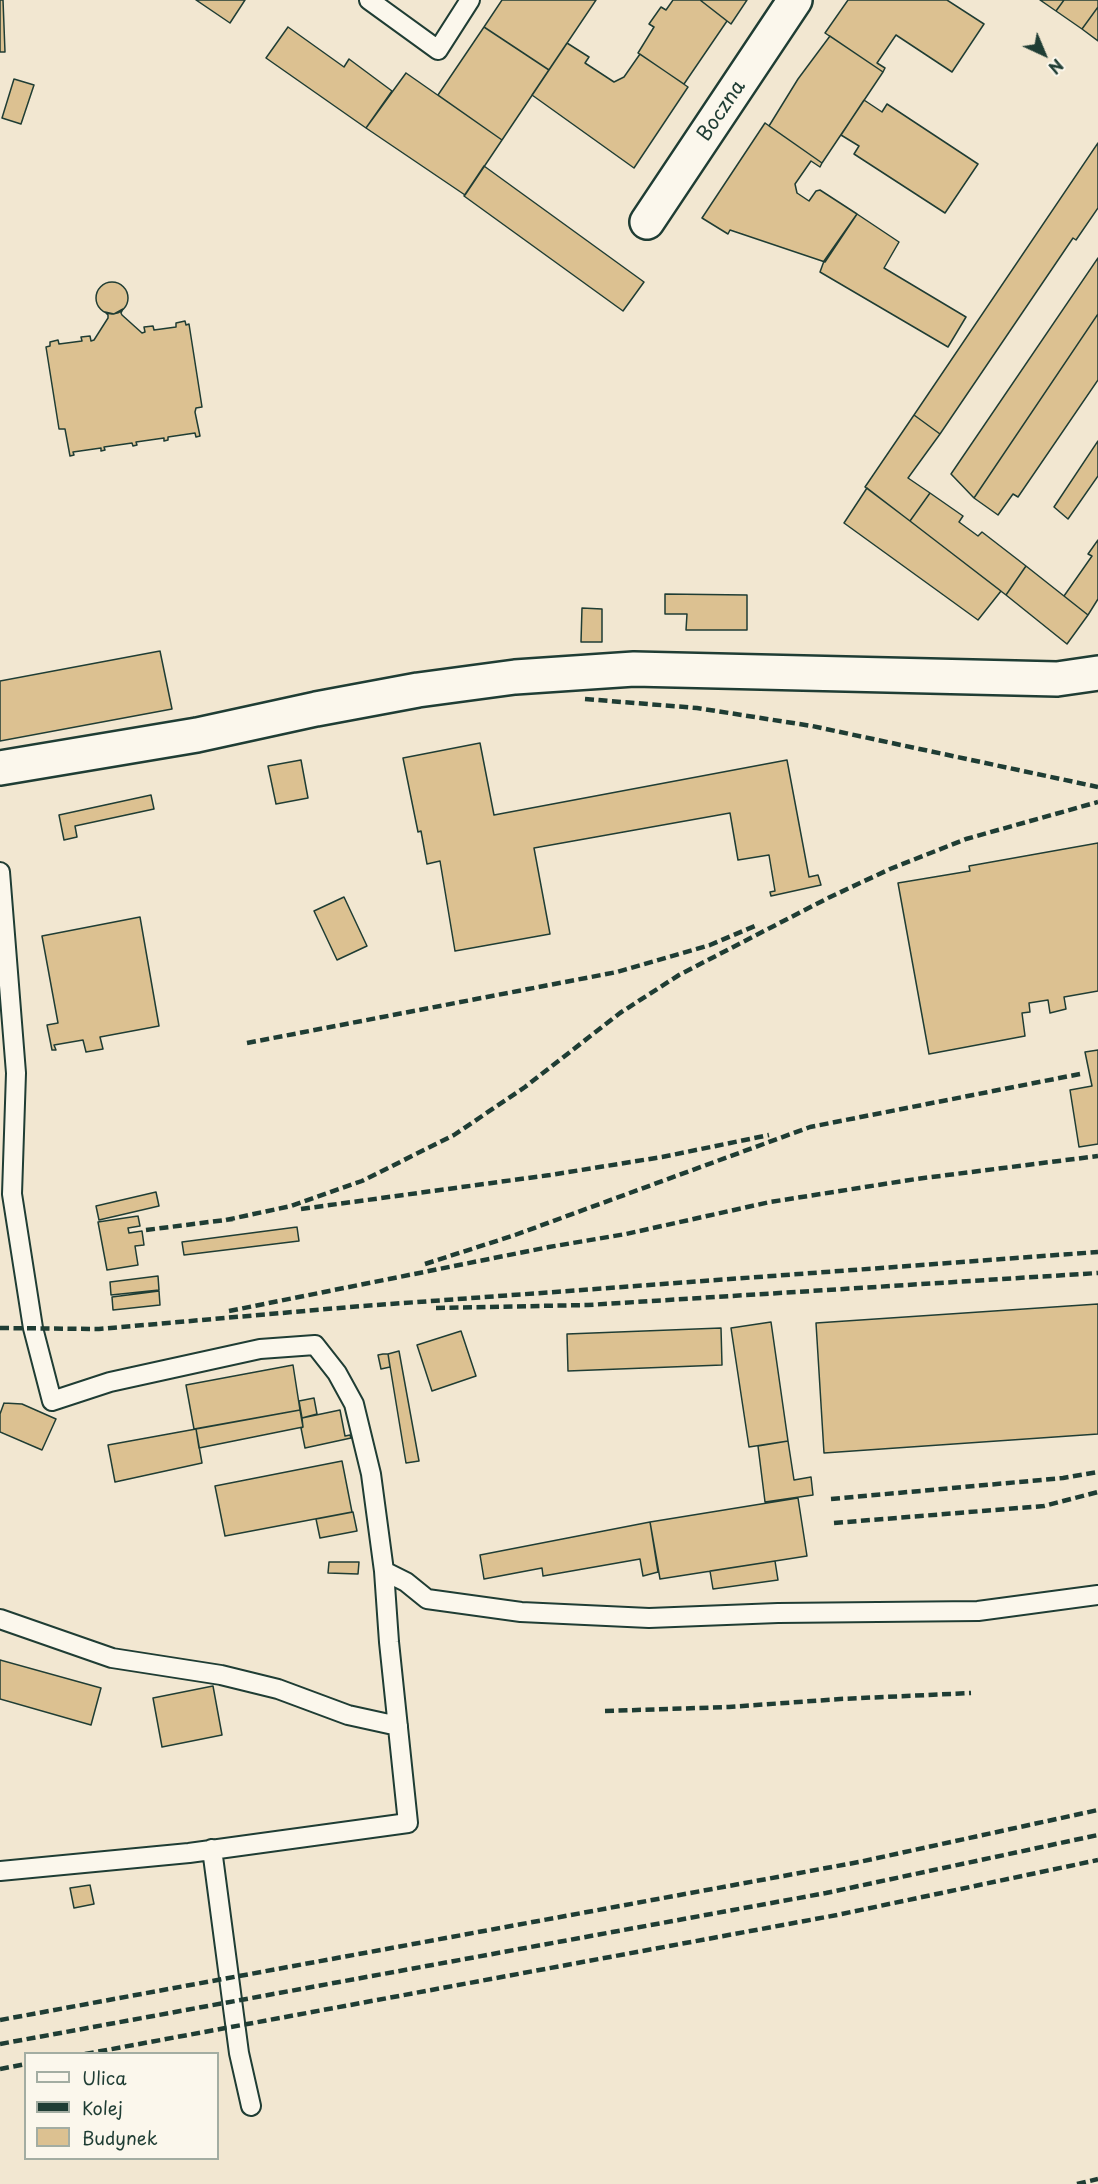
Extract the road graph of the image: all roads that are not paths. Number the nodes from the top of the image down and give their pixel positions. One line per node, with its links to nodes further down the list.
1 (369, 0): 2 (lane)
2 (470, 0)
3 (795, 0): 4 (street, Boczna)
4 (647, 222)
5 (1098, 673): 6 (street)
6 (0, 768)
7 (0, 872): 8 (lane)
8 (1, 900): 9 (lane)
9 (8, 1073): 10 (lane)
10 (384, 1571): 11 (lane); 13 (lane)
11 (1098, 1595)
12 (0, 1619): 13 (lane)
13 (398, 1726): 14 (lane)
14 (212, 1849): 15 (lane); 16 (lane)
15 (0, 1871)
16 (251, 2106)

